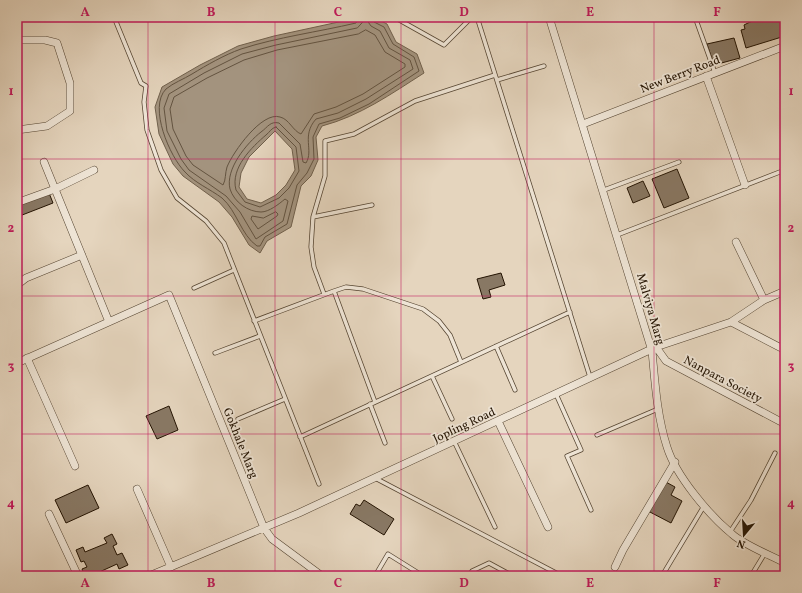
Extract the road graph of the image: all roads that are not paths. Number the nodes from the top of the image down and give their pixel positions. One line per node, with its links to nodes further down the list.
1 (114, 17): 29 (lane)
2 (394, 17): 3 (lane)
3 (472, 17)
4 (477, 17): 11 (lane)
5 (549, 17): 14 (street, Malviya Marg)
6 (695, 17): 10 (lane)
7 (17, 40): 15 (street)
8 (785, 46): 10 (street, New Berry Road)
9 (544, 66): 13 (lane)
10 (715, 73): 12 (street, New Berry Road)
11 (495, 76): 13 (lane); 25 (lane)
12 (706, 76): 14 (street, New Berry Road); 20 (street)
13 (497, 80): 36 (lane)
14 (583, 124): 22 (street, Malviya Marg)
15 (17, 130)
16 (44, 162): 21 (street)
17 (679, 162): 22 (lane)
18 (94, 170): 21 (street)
19 (785, 170): 20 (lane)
20 (745, 185): 26 (lane)
21 (55, 189): 23 (street); 28 (street)
22 (604, 190): 26 (street, Malviya Marg)
23 (19, 202)
24 (372, 205): 25 (lane)
25 (313, 217): 34 (lane)
26 (617, 235): 42 (street, Malviya Marg)
27 (736, 242): 35 (street)
28 (82, 255): 30 (street); 38 (street)
29 (234, 270): 31 (lane); 37 (lane)
30 (17, 285)
31 (194, 288)
32 (334, 291): 34 (lane); 46 (lane); 53 (lane)
33 (785, 291): 35 (street, Jopling Road)
34 (324, 294): 37 (lane)
35 (764, 300): 39 (street, Jopling Road)
36 (570, 312): 41 (lane); 49 (lane)
37 (254, 321): 40 (lane)
38 (109, 322): 45 (street); 75 (street, Gokhale Marg)
39 (731, 322): 42 (street, Jopling Road); 43 (street)
40 (260, 336): 44 (lane); 52 (lane)
41 (496, 346): 46 (lane); 50 (lane)
42 (654, 349): 49 (street, Jopling Road); 55 (street, Malviya Marg); 59 (street, Nanpara Society)
43 (785, 350)
44 (215, 353)
45 (27, 358): 47 (street); 66 (street)
46 (461, 362): 48 (lane)
47 (17, 363)
48 (432, 376): 53 (lane); 57 (lane)
49 (590, 378): 51 (street, Jopling Road)
50 (515, 390)
51 (556, 394): 58 (street, Jopling Road); 71 (lane)
52 (285, 399): 56 (lane); 61 (lane)
53 (375, 402): 54 (lane)
54 (370, 404): 61 (lane); 63 (lane)
55 (659, 408): 60 (lane); 65 (street, Malviya Marg)
56 (238, 418)
57 (452, 419)
58 (498, 421): 62 (street, Jopling Road); 74 (street)
59 (785, 424)
60 (597, 435)
61 (300, 436): 68 (lane)
62 (454, 441): 67 (street, Jopling Road); 73 (lane)
63 (385, 442)
64 (775, 454): 76 (lane)
65 (674, 462): 70 (street, Malviya Marg); 79 (street)
66 (75, 466)
67 (375, 478): 75 (street, Jopling Road); 81 (lane)
68 (319, 484)
69 (137, 489): 80 (street)
70 (704, 506): 76 (street, Malviya Marg); 89 (lane)
71 (591, 510)
72 (49, 514): 82 (street)
73 (496, 527)
74 (548, 527)
75 (264, 528): 80 (street, Jopling Road); 84 (street, Gokhale Marg)
76 (730, 532): 77 (street, Malviya Marg)
77 (765, 552): 78 (street, Malviya Marg); 90 (lane)
78 (785, 563)
79 (615, 566)
80 (171, 567): 83 (street, Jopling Road)
81 (560, 575)
82 (78, 576)
83 (149, 576)
84 (322, 576)
85 (375, 576): 86 (lane)
86 (419, 576)
87 (470, 576): 88 (lane)
88 (513, 576)
89 (662, 576)
90 (751, 576)

